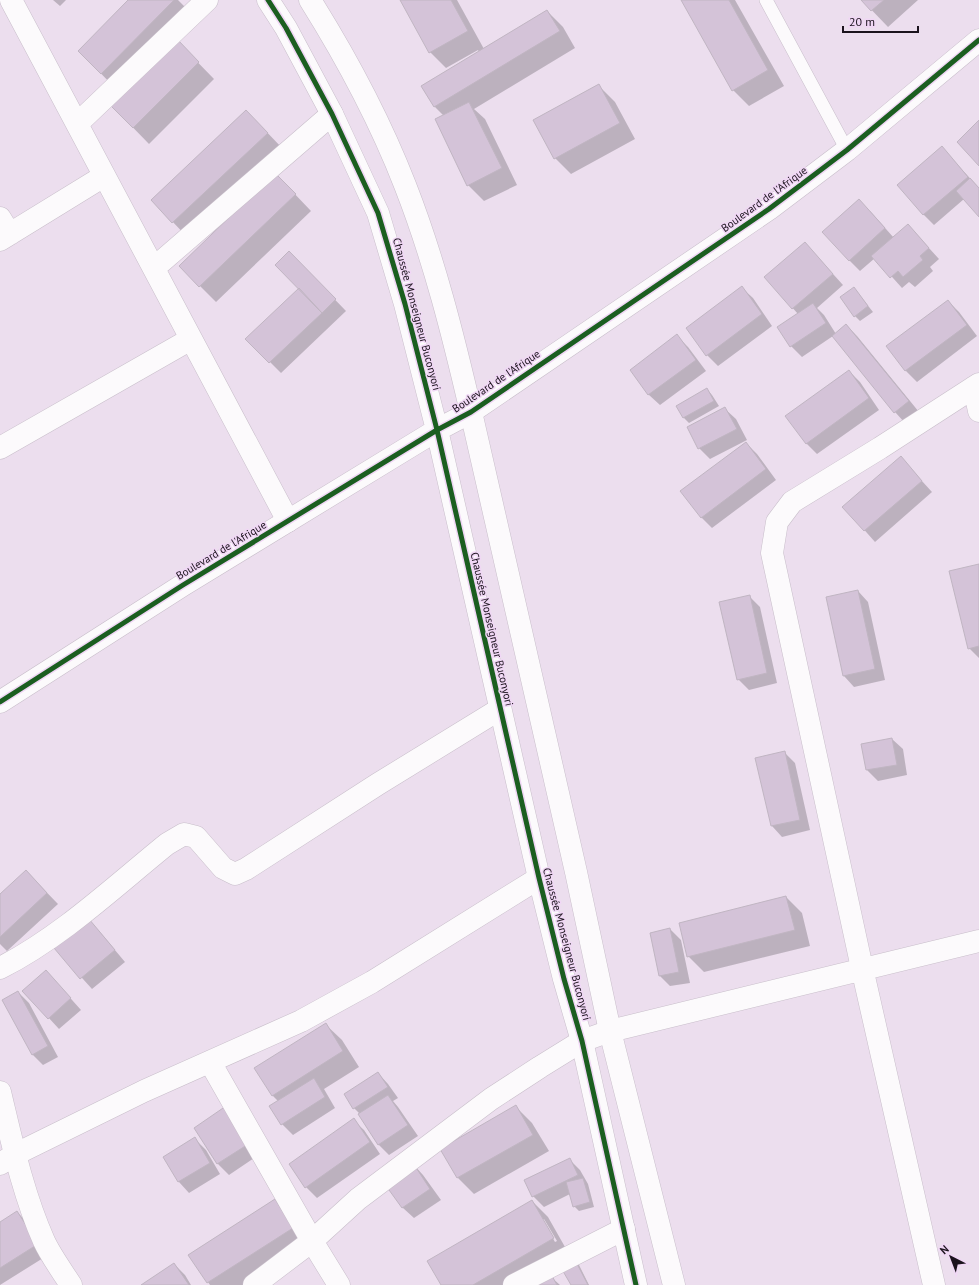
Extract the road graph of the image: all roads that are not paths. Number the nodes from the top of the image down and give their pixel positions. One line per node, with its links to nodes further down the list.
1 (11, 0): 8 (street)
2 (207, 0): 8 (street)
3 (268, 0): 7 (street, Chaussée Monseigneur Buconyori)
4 (310, 0): 16 (street, Chaussée Monseigneur Buconyori)
5 (766, 0): 9 (lane)
6 (979, 40): 9 (street, Boulevard de l'Afrique)
7 (332, 114): 12 (street); 17 (street, Chaussée Monseigneur Buconyori)
8 (77, 124): 10 (street)
9 (846, 150): 16 (street, Boulevard de l'Afrique)
10 (104, 176): 11 (street); 12 (street)
11 (3, 231)
12 (154, 268): 13 (street)
13 (191, 339): 18 (street); 19 (street)
14 (977, 386): 15 (street); 25 (street)
15 (979, 411)
16 (470, 412): 17 (street, Boulevard de l'Afrique); 26 (street, Chaussée Monseigneur Buconyori)
17 (438, 430): 19 (street, Boulevard de l'Afrique); 21 (street, Chaussée Monseigneur Buconyori)
18 (0, 448)
19 (288, 521): 20 (street, Boulevard de l'Afrique)
20 (0, 702)
21 (500, 709): 22 (street, Chaussée Monseigneur Buconyori); 24 (street)
22 (539, 878): 27 (street, Chaussée Monseigneur Buconyori); 28 (street)
23 (979, 941): 25 (street)
24 (0, 968)
25 (862, 968): 26 (street); 39 (street)
26 (610, 1031): 27 (street); 38 (street, Chaussée Monseigneur Buconyori)
27 (582, 1041): 31 (street, Chaussée Monseigneur Buconyori); 32 (street)
28 (210, 1062): 30 (street); 32 (street)
29 (0, 1092): 30 (street)
30 (8, 1159): 33 (street)
31 (624, 1229): 36 (street); 37 (street, Chaussée Monseigneur Buconyori)
32 (312, 1241): 34 (street); 35 (street)
33 (71, 1285)
34 (254, 1285)
35 (339, 1285)
36 (514, 1285)
37 (636, 1285)
38 (674, 1285)
39 (934, 1285)

